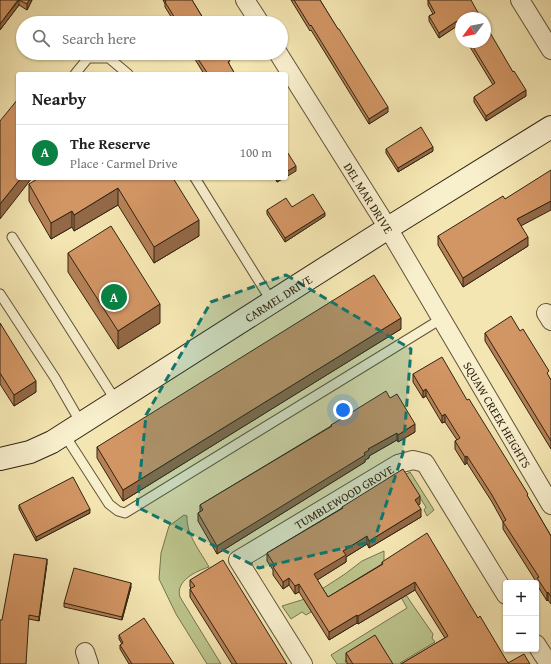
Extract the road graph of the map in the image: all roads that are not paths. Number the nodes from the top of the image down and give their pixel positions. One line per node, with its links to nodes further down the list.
1 (245, 0): 3 (street)
2 (520, 0): 4 (street)
3 (255, 16)
4 (551, 50)
5 (86, 60): 8 (lane)
6 (111, 60): 9 (lane)
7 (282, 60): 12 (street, DEL MAR DRIVE)
8 (77, 72)
9 (126, 72)
10 (551, 127): 12 (street, CARMEL DRIVE)
11 (196, 180): 15 (lane)
12 (388, 228): 15 (street, CARMEL DRIVE); 16 (street, DEL MAR DRIVE)
13 (12, 237): 18 (lane)
14 (0, 294): 19 (lane)
15 (272, 302): 18 (street, CARMEL DRIVE)
16 (441, 319): 17 (street, DEL MAR DRIVE); 19 (lane)
17 (457, 345): 21 (street, SQUAW CREEK HEIGHTS)
18 (116, 401): 19 (street, CARMEL DRIVE)
19 (73, 428): 20 (street, CARMEL DRIVE)
20 (0, 459)
21 (551, 505)
22 (503, 590): 24 (street, TUMBLEWOOD GROVE)
23 (539, 649): 25 (street)
24 (303, 664)
25 (549, 664)

